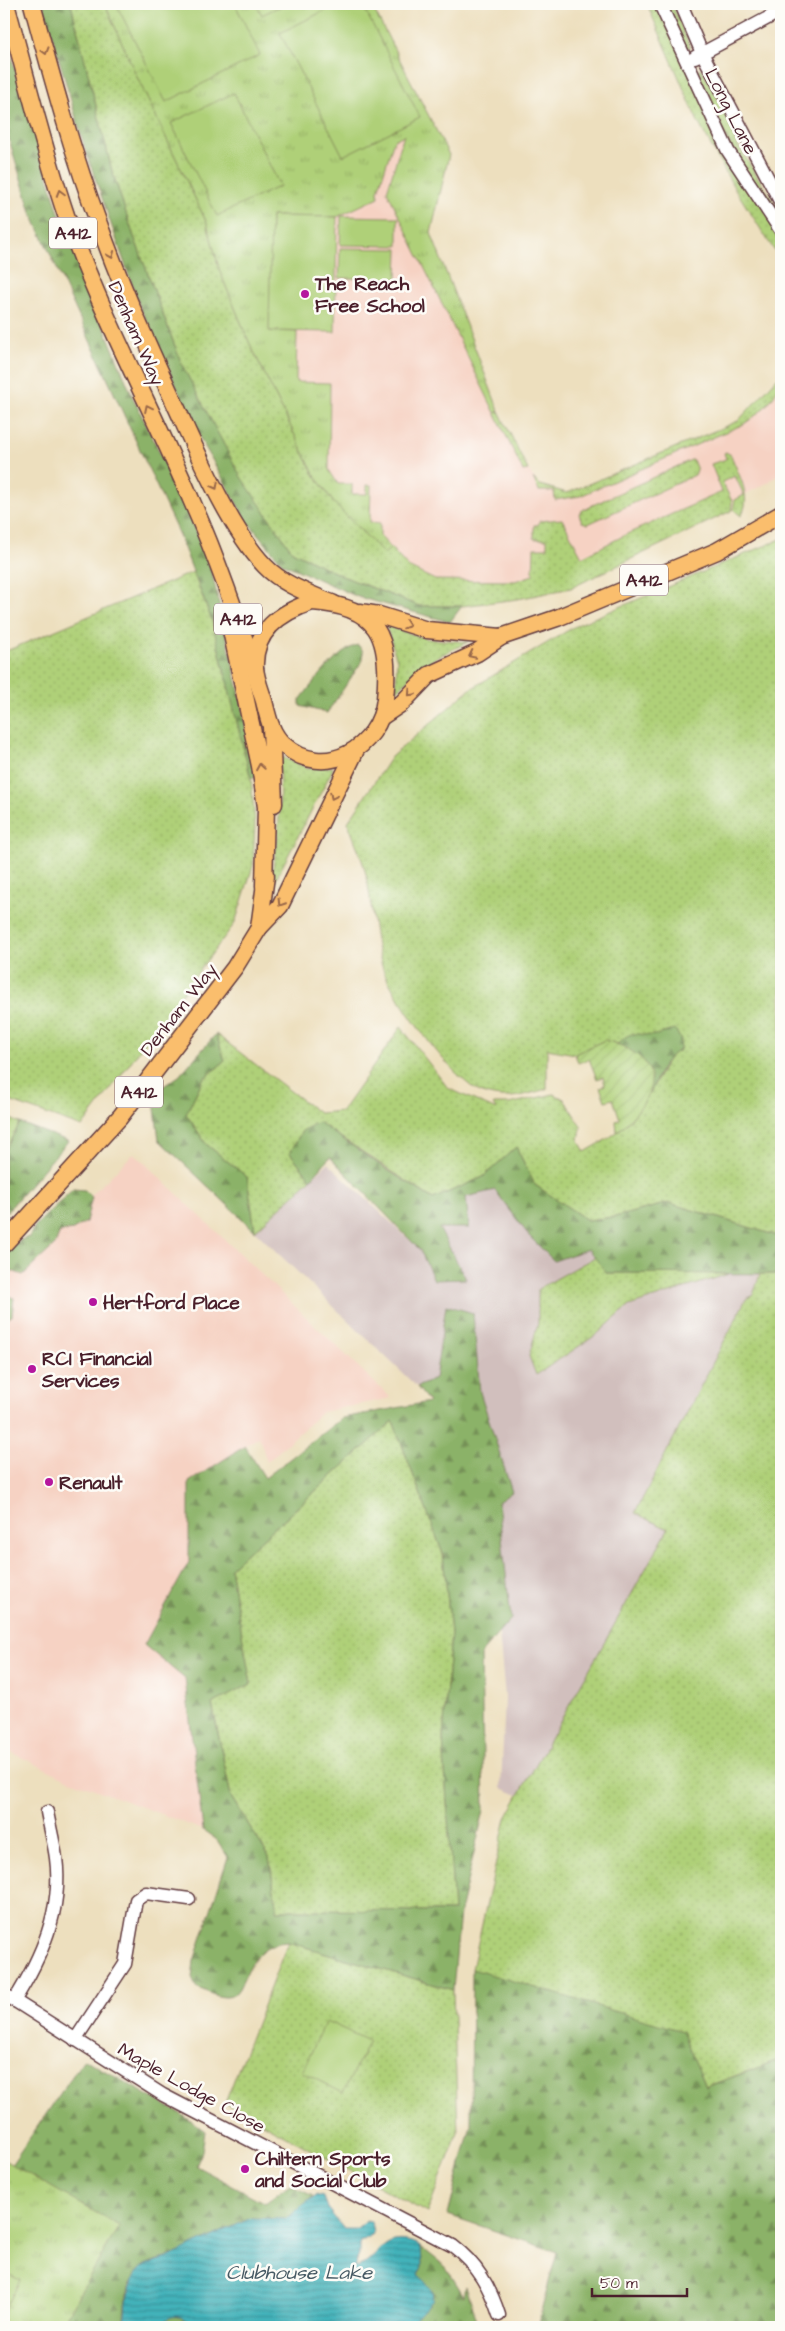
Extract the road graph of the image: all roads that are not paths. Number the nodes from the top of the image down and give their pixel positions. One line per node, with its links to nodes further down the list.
1 (6, 4): 11 (main road, Denham Way / A412, one-way to 1)
2 (32, 4): 12 (main road, Denham Way / A412, one-way to 12)
3 (660, 4): 7 (street, Long Lane)
4 (681, 4): 6 (street, Long Lane)
5 (781, 11): 6 (street)
6 (702, 53): 7 (street); 8 (street, Long Lane)
7 (685, 62): 9 (street, Long Lane)
8 (781, 203)
9 (781, 230)
10 (781, 514): 14 (main road, A412)
11 (219, 569): 15 (main road, Denham Way / A412); 19 (main road, A412, one-way to 11)
12 (334, 604): 13 (main road); 15 (main road)
13 (360, 612): 14 (main road, A412, one-way to 14); 16 (main road)
14 (501, 637): 16 (main road, A412, one-way to 16)
15 (255, 670): 17 (main road)
16 (381, 716): 18 (main road)
17 (271, 726): 18 (main road); 19 (main road, Denham Way / A412)
18 (355, 752): 20 (main road, Denham Way / A412, one-way to 20)
19 (264, 886): 20 (main road, Denham Way / A412)
20 (259, 928): 21 (main road, Denham Way / A412)
21 (4, 1244)
22 (46, 1812): 24 (street)
23 (189, 1899): 25 (street)
24 (9, 1997): 25 (street, Maple Lodge Close)
25 (75, 2040): 26 (street, Maple Lodge Close)
26 (499, 2315)

